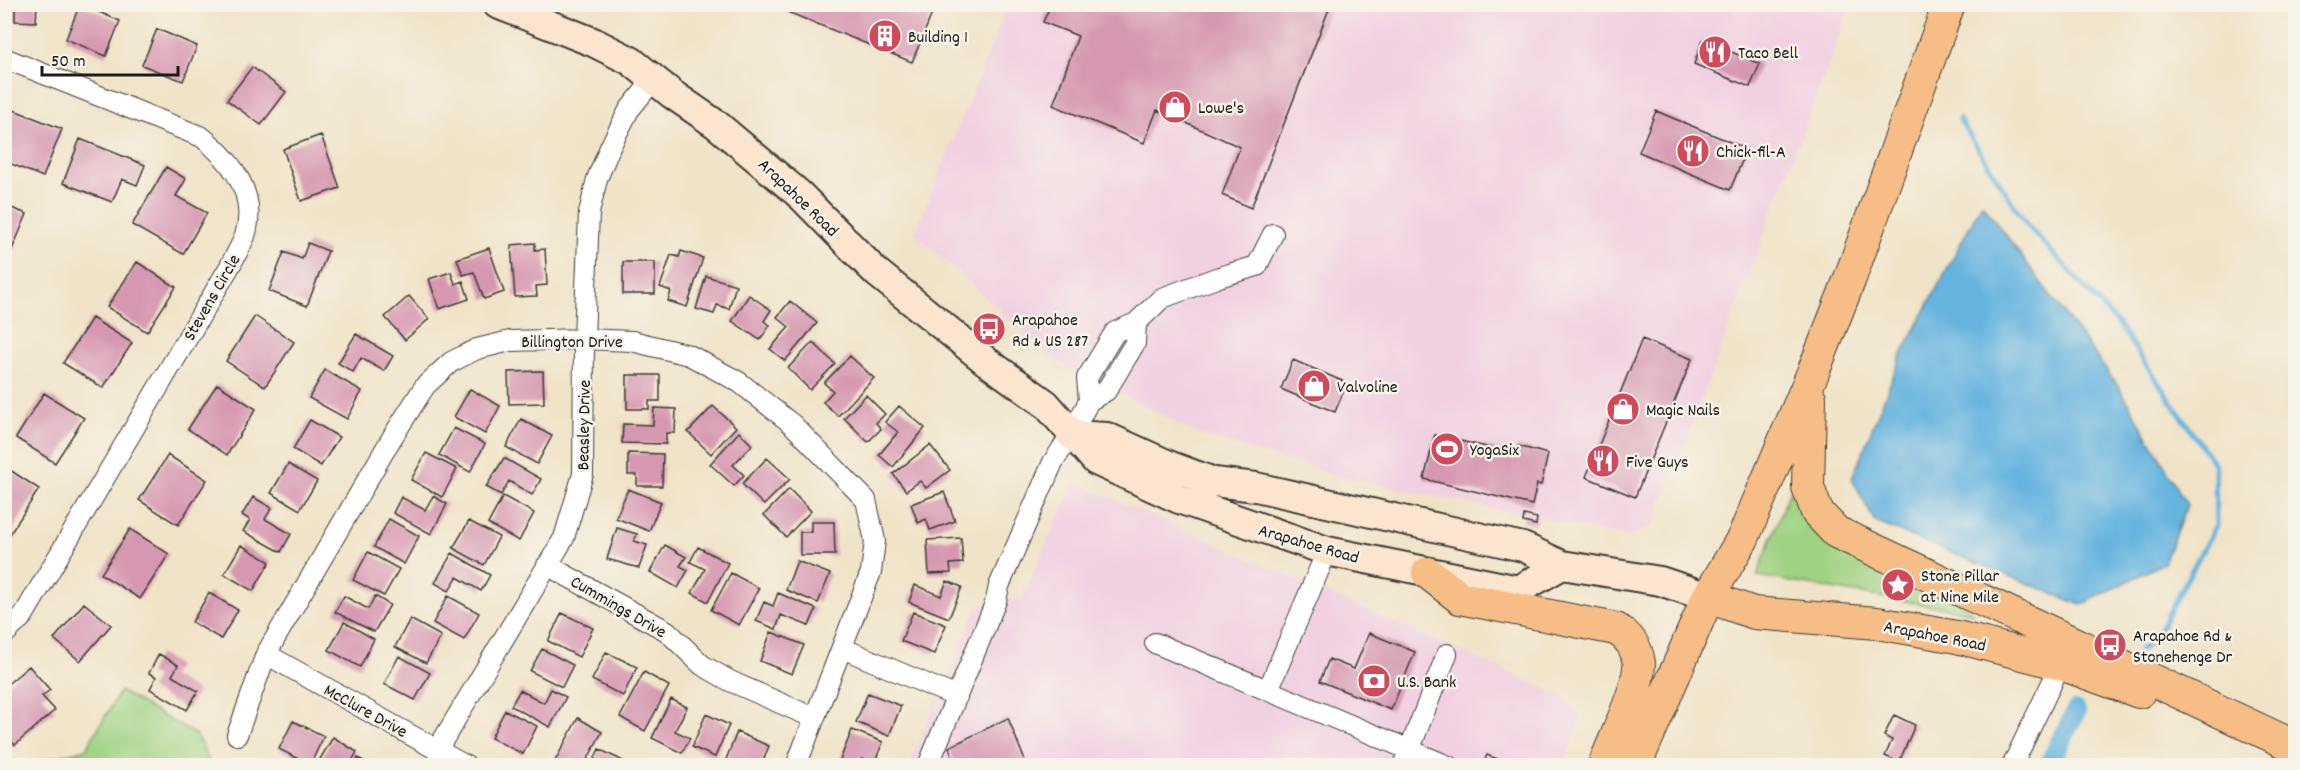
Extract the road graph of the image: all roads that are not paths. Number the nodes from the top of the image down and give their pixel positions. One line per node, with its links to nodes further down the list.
1 (497, 4): 4 (main road, Arapahoe Road)
2 (1949, 4): 7 (main road)
3 (4, 58): 14 (street, Stevens Circle)
4 (654, 79): 6 (street, Beasley Drive); 8 (main road, Arapahoe Road)
5 (1273, 234): 8 (street)
6 (584, 339): 10 (street, Beasley Drive); 16 (street, Billington Drive); 17 (street, Billington Drive)
7 (1814, 370): 13 (main road); 24 (main road)
8 (1071, 435): 9 (main road, Arapahoe Road); 11 (main road, Arapahoe Road); 21 (street)
9 (1327, 551): 12 (main road, Arapahoe Road); 20 (street)
10 (547, 565): 22 (street, Cummings Drive); 25 (street, Beasley Drive)
11 (1562, 565): 12 (main road, Arapahoe Road); 13 (main road, Arapahoe Road)
12 (1428, 573): 32 (main road)
13 (1708, 597): 19 (main road, Arapahoe Road); 33 (main road)
14 (4, 635)
15 (1155, 643): 20 (street)
16 (842, 648): 21 (street); 22 (street, Billington Drive)
17 (266, 654): 23 (street, Billington Drive); 25 (street, McClure Drive)
18 (1447, 654): 27 (street)
19 (2061, 664): 26 (main road, Arapahoe Road); 34 (street)
20 (1268, 690): 27 (street)
21 (957, 697): 30 (street)
22 (814, 718): 29 (street, Billington Drive)
23 (237, 735)
24 (2295, 747)
25 (437, 750): 28 (street, McClure Drive)
26 (2295, 754)
27 (1407, 758): 31 (street)
28 (466, 765)
29 (796, 765)
30 (928, 765)
31 (1448, 765)
32 (1604, 765)
33 (1635, 765)
34 (2012, 765)

